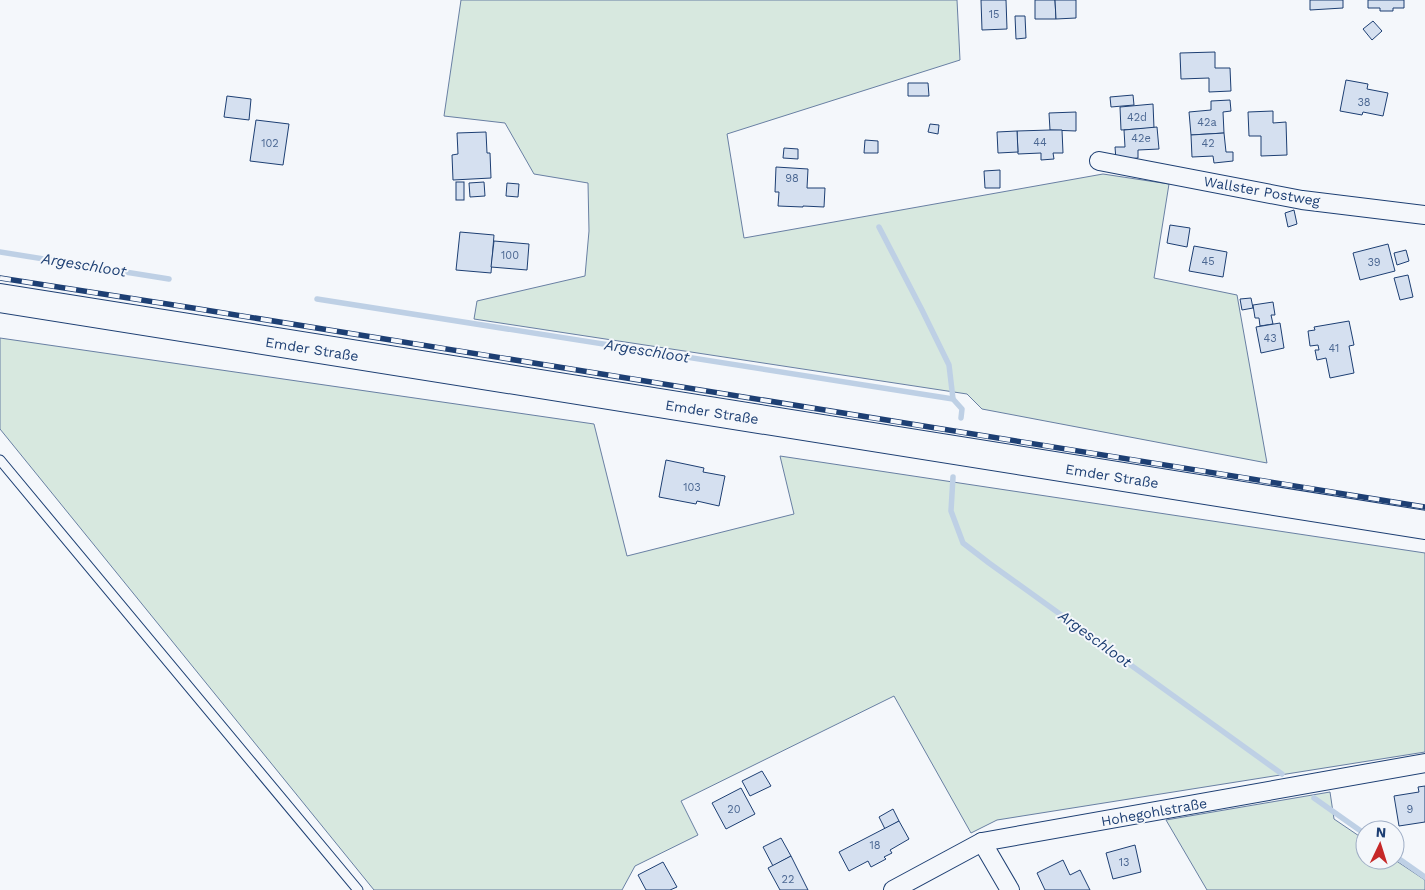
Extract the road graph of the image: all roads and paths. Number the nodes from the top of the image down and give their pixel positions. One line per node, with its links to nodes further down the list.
1 (1099, 161): 2 (street, Wallster Postweg)
2 (1425, 215)
3 (0, 298): 5 (main road, Emder Straße)
4 (0, 460): 8 (lane)
5 (1425, 525)
6 (1425, 763): 7 (street, Hohegohlstraße)
7 (982, 842): 9 (street, Hohegohlstraße); 10 (street)
8 (358, 890)
9 (892, 890)
10 (1010, 890)

